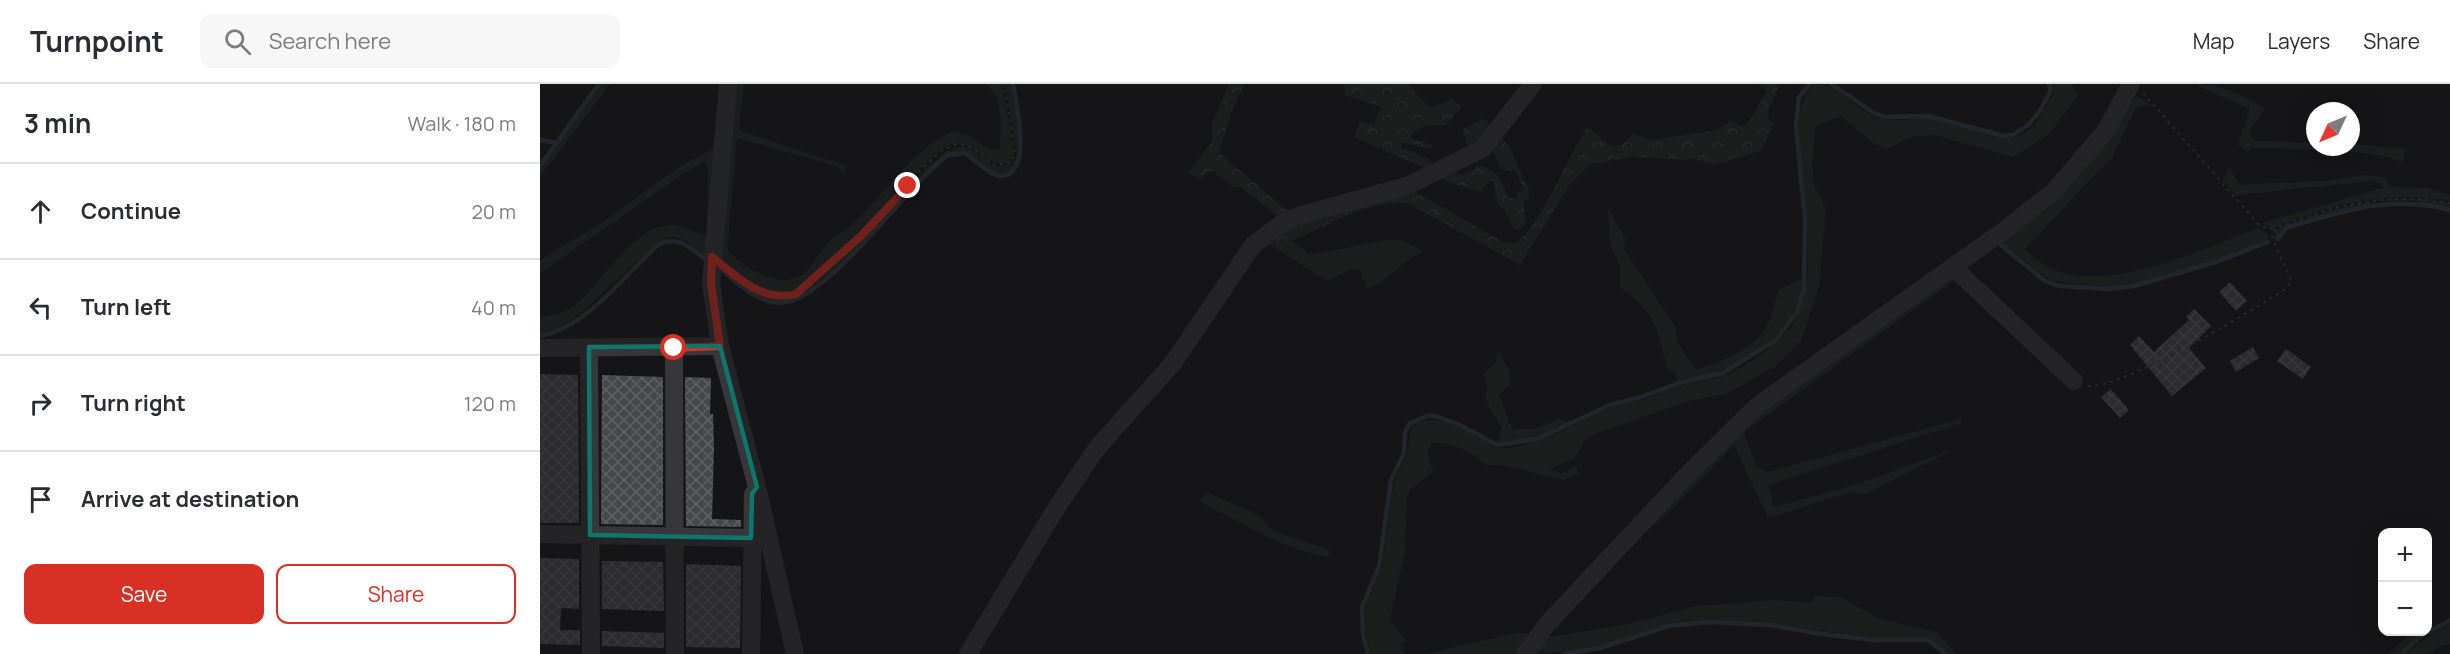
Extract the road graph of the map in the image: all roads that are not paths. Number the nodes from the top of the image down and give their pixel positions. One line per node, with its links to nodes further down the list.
1 (728, 84): 5 (street)
2 (1533, 84): 19 (street)
3 (2131, 85): 4 (street)
4 (1953, 267): 9 (street); 20 (street)
5 (720, 346): 8 (street); 10 (street)
6 (589, 347): 7 (street); 8 (street); 12 (street)
7 (540, 348)
8 (674, 348): 13 (street)
9 (2074, 381)
10 (757, 487): 14 (street); 18 (street)
11 (540, 534): 12 (street)
12 (590, 535): 13 (street); 15 (street)
13 (674, 537): 14 (street); 16 (street)
14 (751, 538): 17 (street)
15 (591, 654)
16 (675, 654)
17 (751, 654)
18 (795, 654)
19 (968, 654)
20 (1525, 654)

